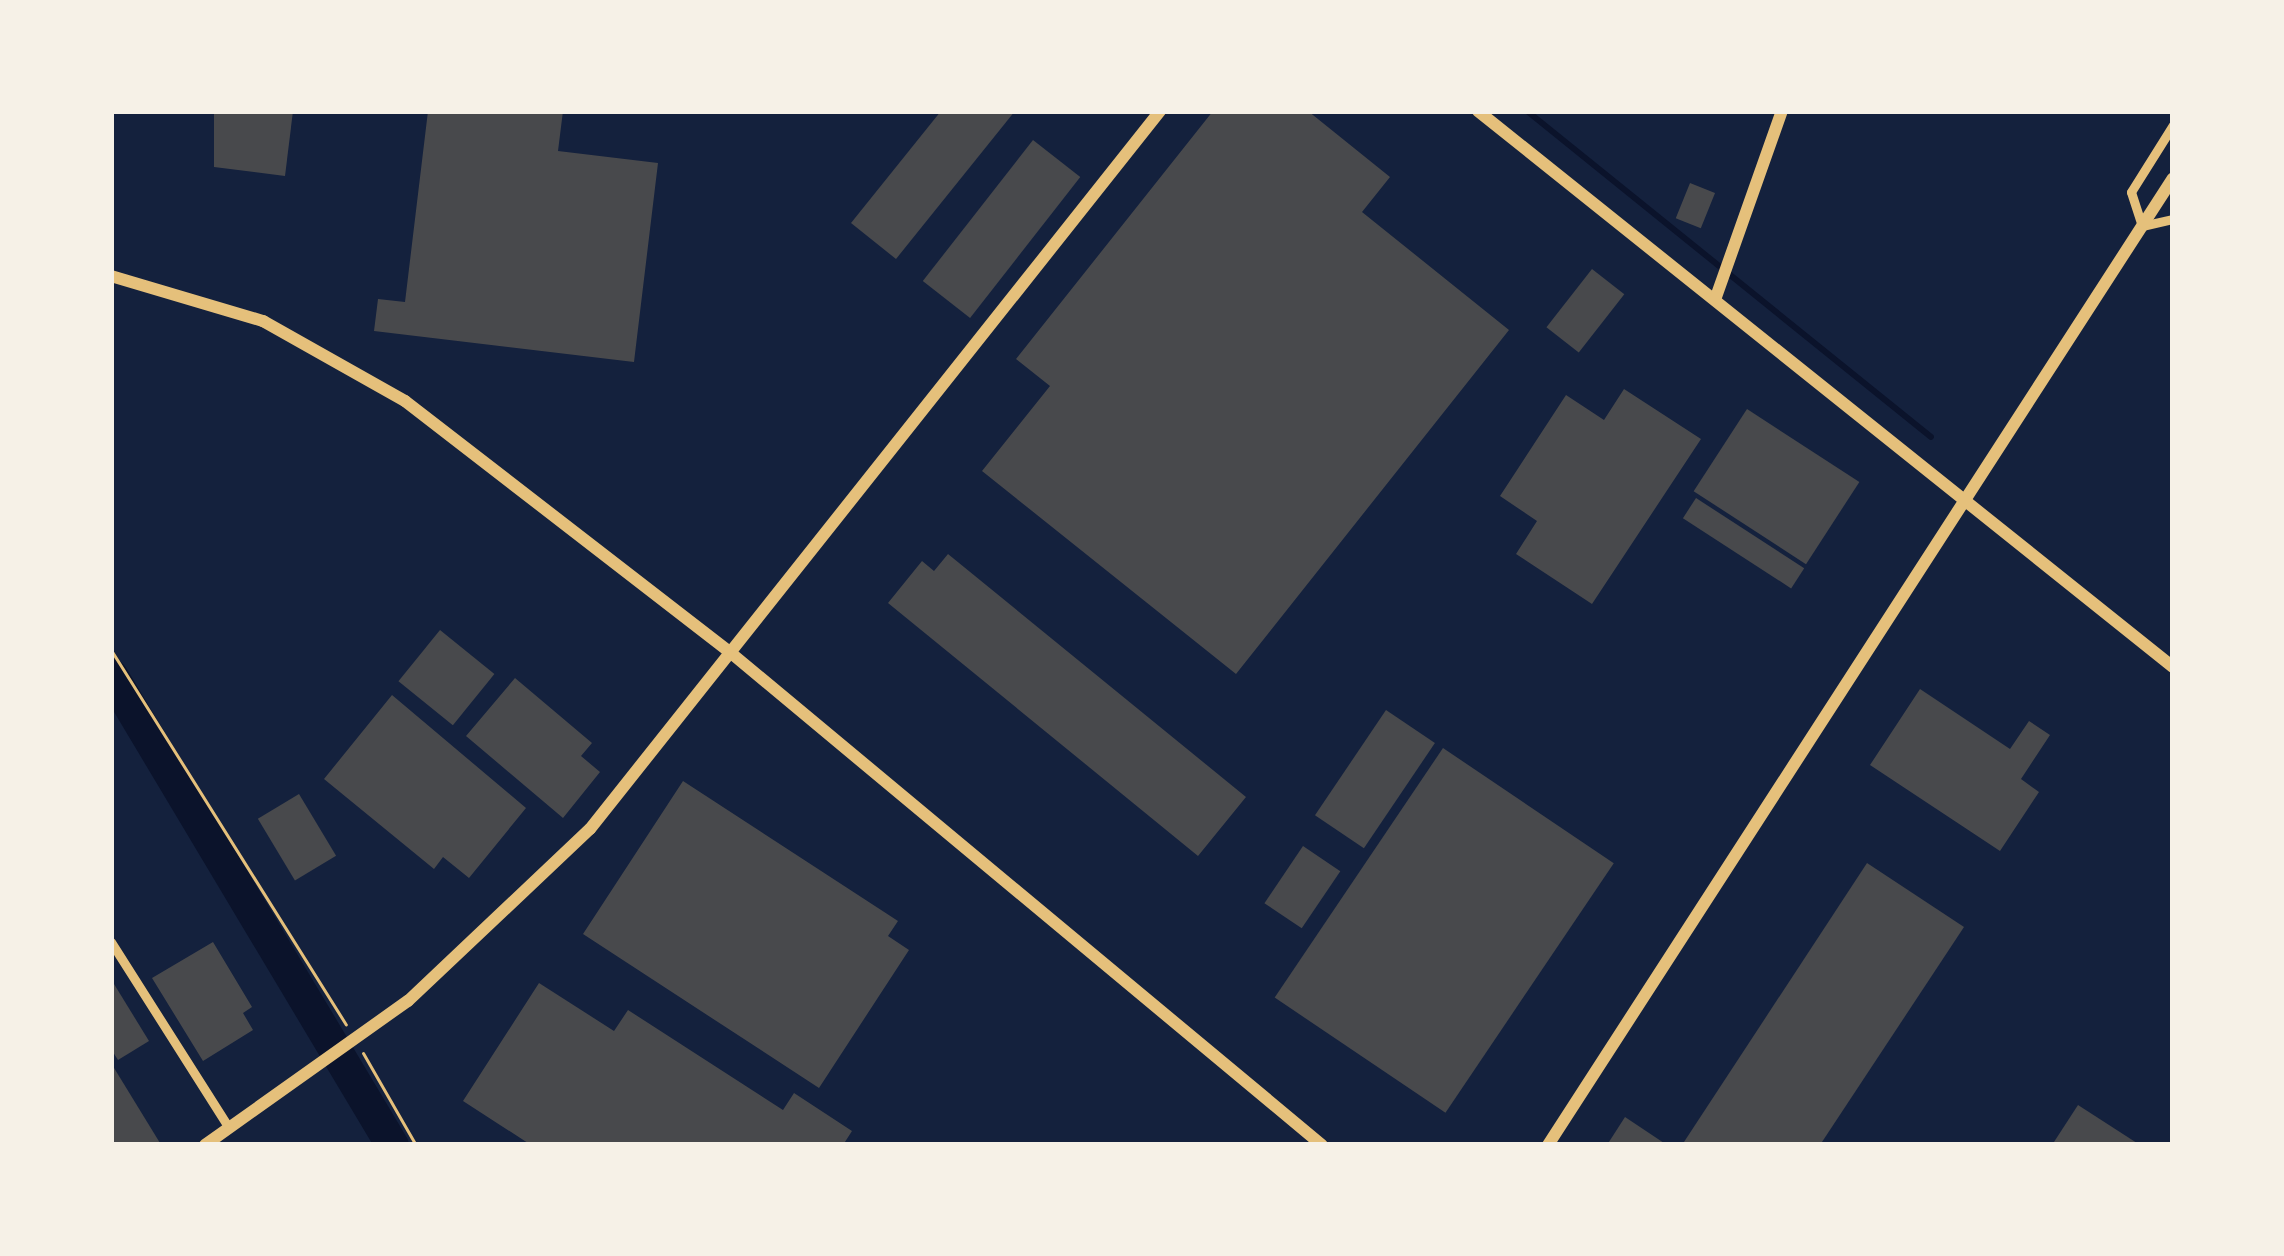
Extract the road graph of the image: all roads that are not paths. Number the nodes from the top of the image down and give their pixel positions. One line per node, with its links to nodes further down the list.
1 (1160, 111): 11 (street)
2 (1478, 111): 9 (street)
3 (1782, 111): 9 (street)
4 (2173, 125): 7 (street)
5 (2173, 178): 7 (street)
6 (2173, 219): 7 (street)
7 (2142, 226): 10 (street)
8 (111, 276): 11 (street)
9 (1716, 297): 10 (street)
10 (1968, 506): 12 (street); 17 (street)
11 (731, 653): 14 (street); 16 (street)
12 (2173, 667)
13 (111, 942): 14 (street)
14 (229, 1128): 15 (street)
15 (205, 1145)
16 (1322, 1145)
17 (1548, 1145)

